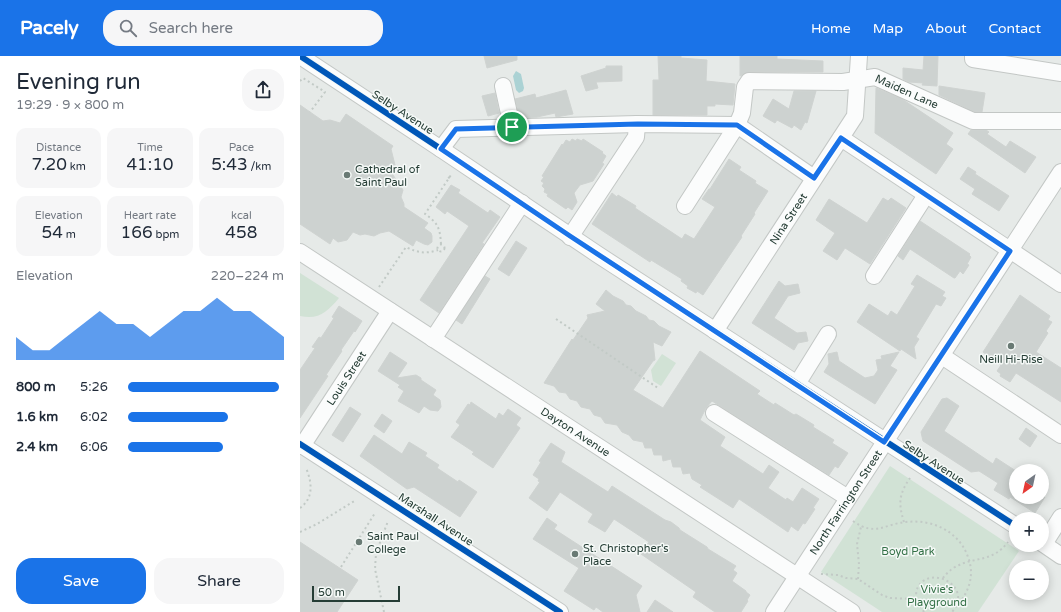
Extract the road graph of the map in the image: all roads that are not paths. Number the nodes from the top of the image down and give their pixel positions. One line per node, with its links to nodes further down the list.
1 (300, 56): 12 (street, Selby Avenue)
2 (859, 56): 5 (street, Nina Street)
3 (973, 56): 4 (street)
4 (1061, 73)
5 (858, 80): 7 (street, Maiden Lane); 9 (street, Maiden Lane); 11 (street, Nina Street)
6 (503, 86): 10 (street)
7 (1061, 121)
8 (638, 124): 9 (street); 10 (street); 18 (street)
9 (737, 125): 14 (street); 17 (street)
10 (512, 127): 12 (street)
11 (841, 138): 14 (street, Nina Street); 15 (street)
12 (441, 149): 16 (street, Selby Avenue)
13 (1061, 172): 19 (street, North Farrington Street)
14 (814, 178): 24 (street, Nina Street)
15 (926, 195): 19 (street); 21 (street)
16 (522, 203): 18 (street, Selby Avenue); 26 (street)
17 (685, 206)
18 (570, 236): 24 (street, Selby Avenue)
19 (1010, 251): 22 (street); 27 (street, North Farrington Street)
20 (300, 252): 23 (street, Dayton Avenue)
21 (874, 276)
22 (1061, 284)
23 (390, 311): 26 (street, Dayton Avenue); 32 (street, Louis Street)
24 (715, 331): 28 (street, Selby Avenue)
25 (828, 334): 28 (street)
26 (433, 339): 39 (street, Dayton Avenue)
27 (942, 356): 30 (street); 31 (street, North Farrington Street)
28 (797, 384): 31 (street, Selby Avenue)
29 (714, 413): 33 (street)
30 (1061, 435)
31 (884, 442): 33 (street, North Farrington Street); 35 (street, Selby Avenue)
32 (301, 445): 40 (street, Marshall Avenue)
33 (848, 498): 39 (street, North Farrington Street)
34 (1061, 518): 36 (street)
35 (1009, 522)
36 (1049, 535)
37 (1049, 548): 38 (street)
38 (1061, 556)
39 (797, 577): 41 (street, North Farrington Street); 42 (street, Dayton Avenue)
40 (560, 612)
41 (774, 612)
42 (852, 612)

